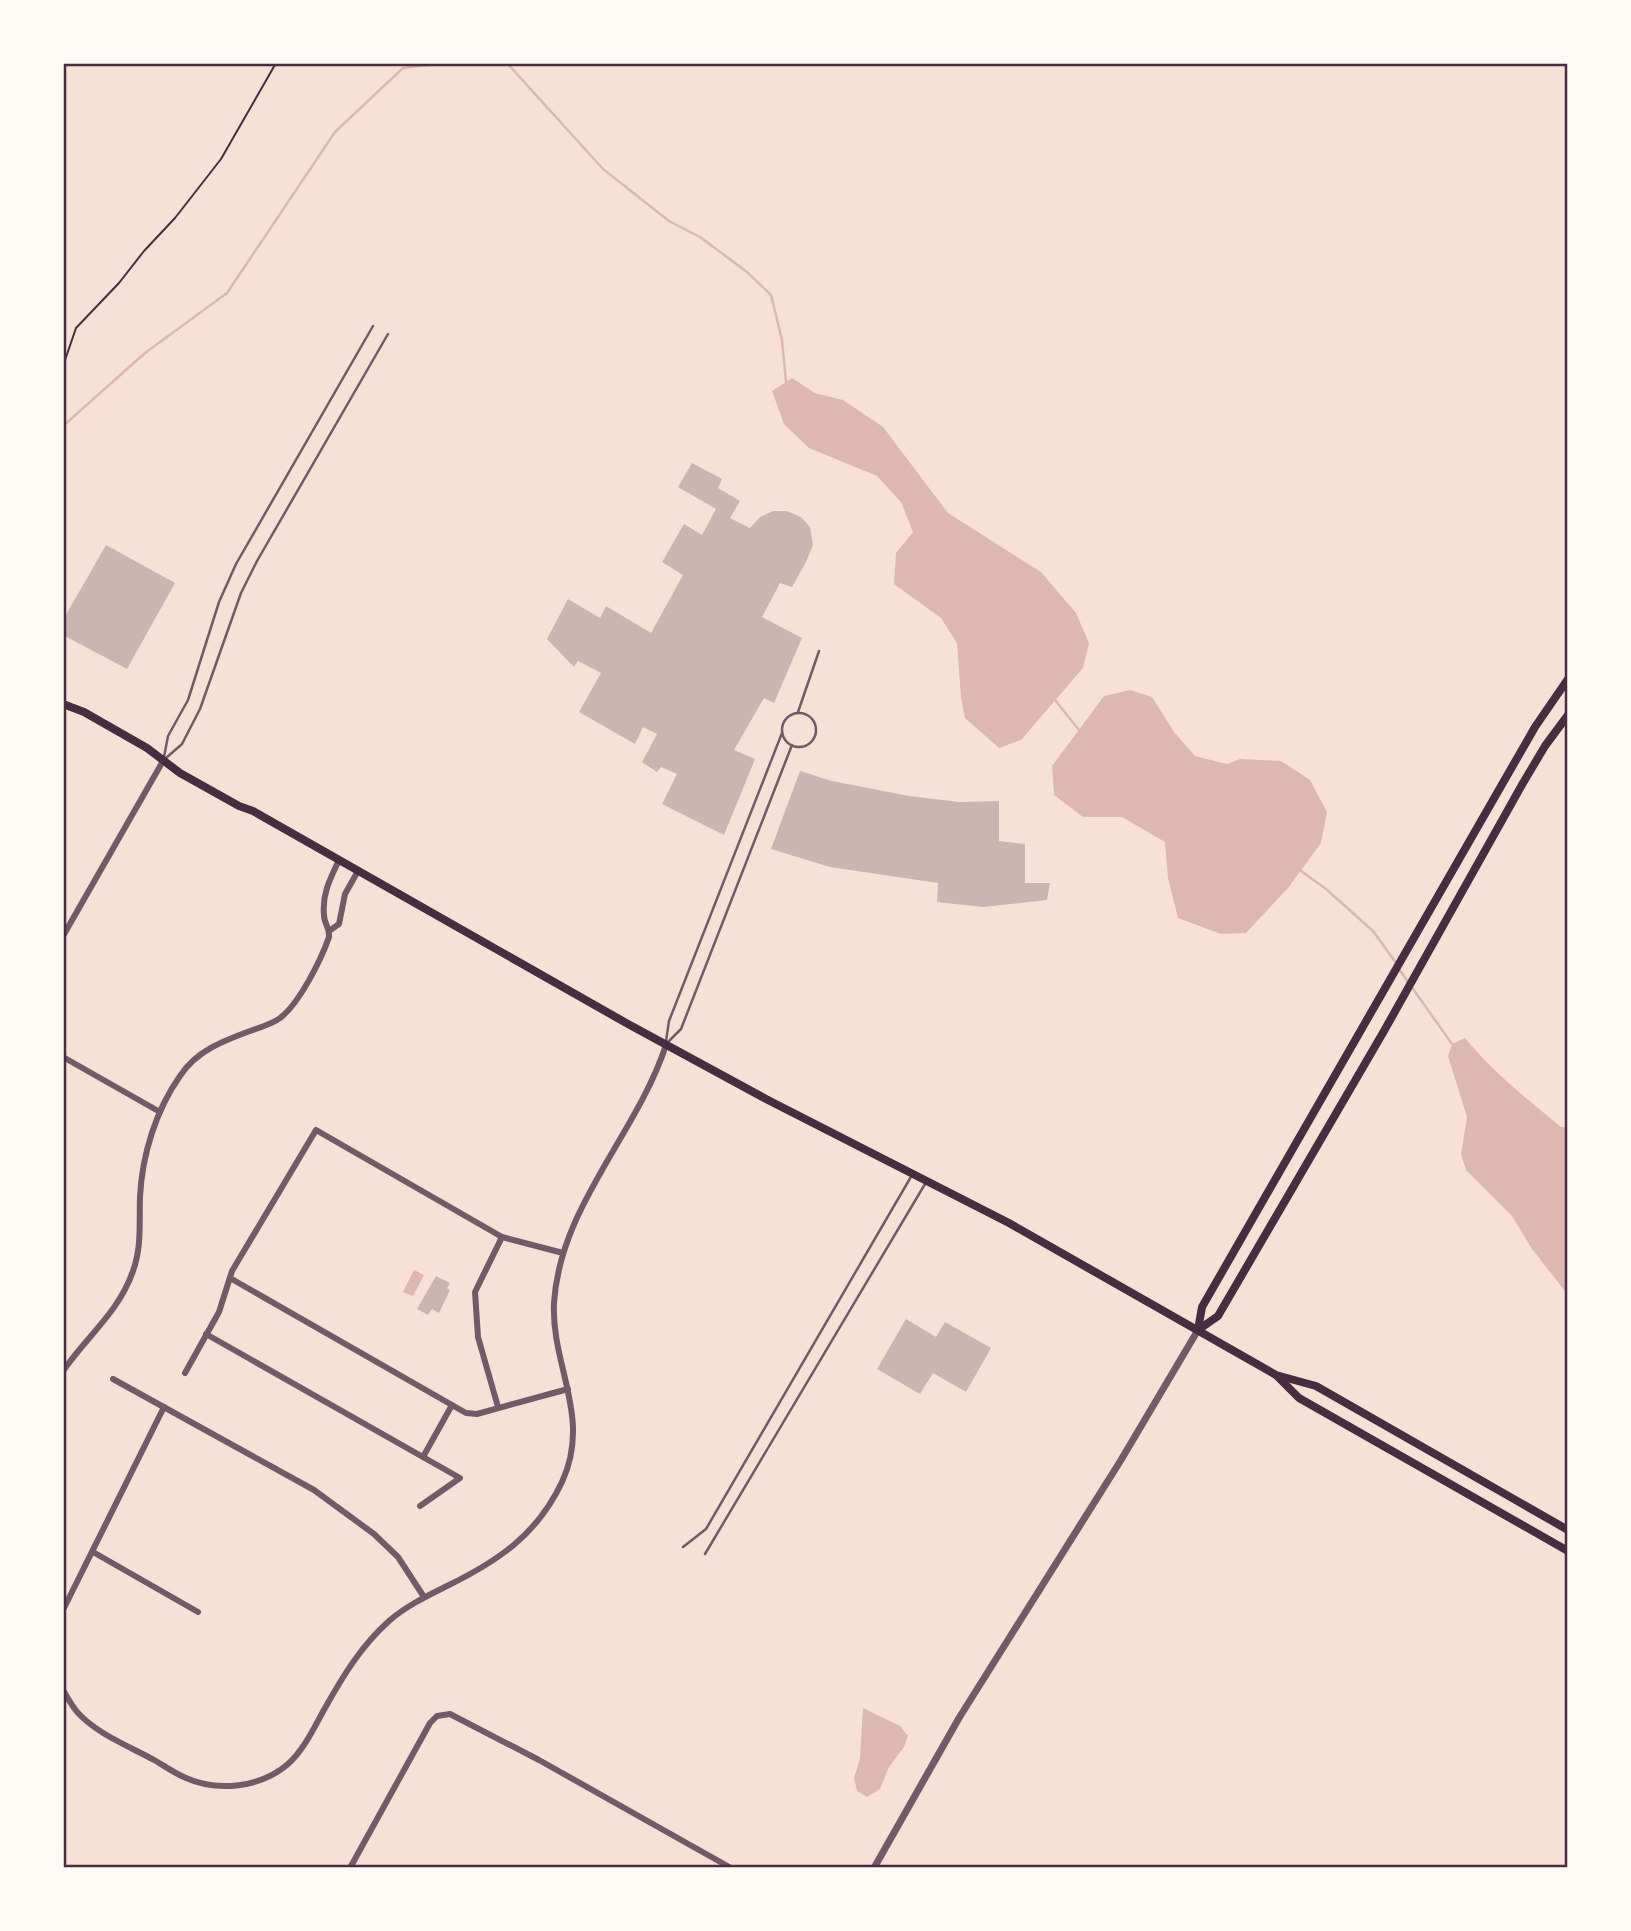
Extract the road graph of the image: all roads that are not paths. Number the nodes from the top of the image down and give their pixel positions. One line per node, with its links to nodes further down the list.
1 (373, 326): 10 (lane)
2 (388, 334): 10 (lane)
3 (819, 651): 6 (lane)
4 (1568, 680): 23 (main road)
5 (63, 704): 10 (main road)
6 (798, 712): 8 (lane); 9 (lane)
7 (1568, 715): 23 (main road)
8 (782, 733): 9 (lane); 15 (lane)
9 (792, 745): 15 (lane)
10 (163, 761): 11 (main road); 14 (street)
11 (339, 860): 12 (main road); 13 (street)
12 (358, 871): 13 (street); 15 (main road)
13 (329, 930): 17 (street)
14 (63, 936)
15 (666, 1045): 18 (main road); 21 (street)
16 (63, 1057): 17 (street)
17 (160, 1112): 25 (street)
18 (912, 1175): 19 (main road); 38 (lane)
19 (926, 1182): 23 (main road); 41 (lane)
20 (502, 1237): 21 (street); 22 (street); 32 (street)
21 (563, 1253): 29 (street)
22 (230, 1278): 24 (street); 30 (street)
23 (1198, 1329): 27 (main road); 48 (street)
24 (206, 1335): 26 (street); 33 (street)
25 (63, 1371)
26 (185, 1373)
27 (1276, 1375): 34 (main road); 36 (main road)
28 (113, 1379): 31 (street)
29 (568, 1389): 32 (street); 42 (street)
30 (452, 1405): 32 (street); 33 (street)
31 (164, 1407): 40 (street); 42 (street)
32 (498, 1407)
33 (423, 1457): 35 (street)
34 (1511, 1498): 36 (main road); 37 (main road)
35 (421, 1506)
36 (1502, 1514): 39 (main road)
37 (1568, 1530)
38 (683, 1547)
39 (1568, 1551)
40 (93, 1552): 43 (street); 44 (street)
41 (705, 1554)
42 (424, 1597): 45 (street)
43 (63, 1611)
44 (198, 1612)
45 (63, 1690)
46 (350, 1868): 47 (street)
47 (731, 1868)
48 (874, 1868)

